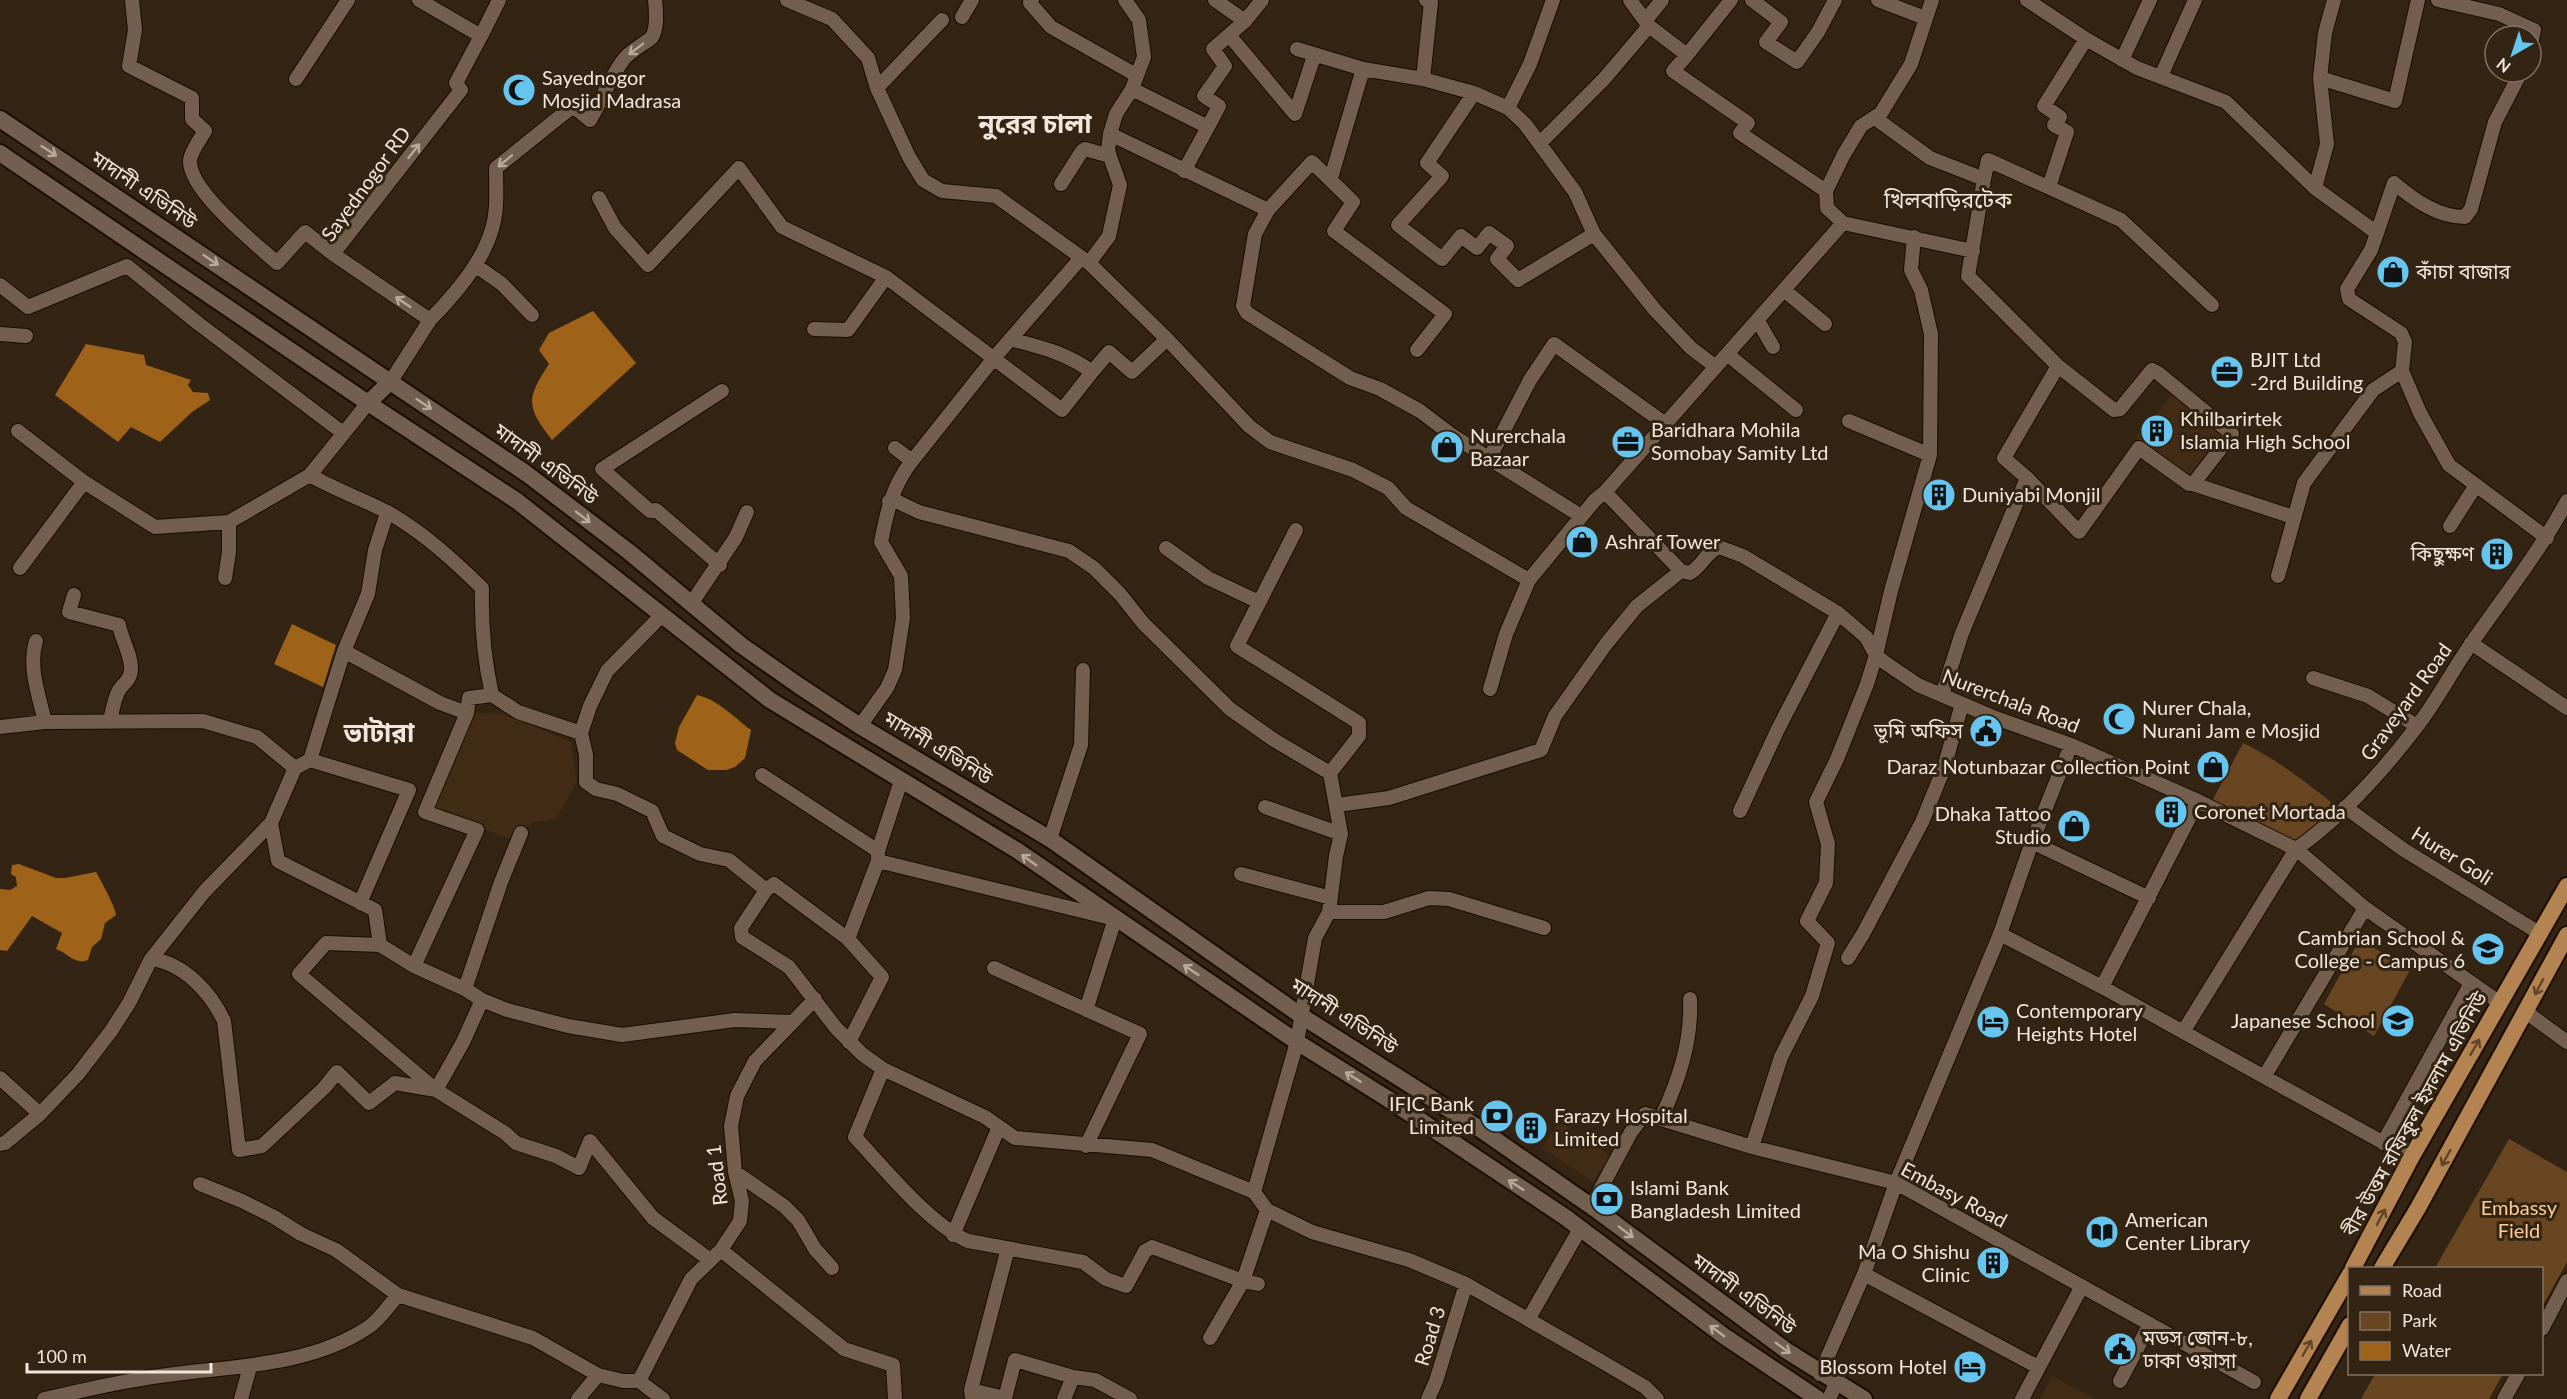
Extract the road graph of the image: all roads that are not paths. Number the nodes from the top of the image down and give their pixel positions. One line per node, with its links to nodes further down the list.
1 (132, 0): 71 (street)
2 (348, 0): 43 (street)
3 (419, 0): 34 (street)
4 (499, 0): 34 (street)
5 (655, 0): 73 (street, one-way to 73)
6 (787, 0): 47 (street)
7 (972, 0): 27 (street)
8 (1032, 0): 45 (street)
9 (1125, 0): 45 (street)
10 (1215, 0): 30 (street)
11 (1262, 0): 30 (street)
12 (1426, 0): 44 (street)
13 (1553, 0): 49 (street)
14 (1630, 0): 31 (street)
15 (1662, 0): 31 (street)
16 (1731, 0): 37 (street)
17 (1752, 0): 18 (street)
18 (1835, 0)
19 (1878, 0): 28 (street)
20 (1932, 0): 28 (street)
21 (2027, 0): 35 (street)
22 (2150, 0): 39 (street)
23 (2195, 0): 41 (street)
24 (2334, 0): 42 (street)
25 (2418, 0): 42 (street)
26 (2438, 0): 32 (street)
27 (962, 17)
28 (1926, 18): 50 (street)
29 (942, 20): 47 (street)
30 (1245, 21): 33 (street)
31 (1647, 24): 37 (street); 54 (street)
32 (2521, 24)
33 (1229, 35): 38 (street); 52 (street)
34 (481, 36): 71 (street, Sayednogor RD, one-way to 34)
35 (2086, 39): 39 (street); 61 (street)
36 (1297, 49): 38 (street)
37 (1688, 55): 63 (street)
38 (1314, 56): 40 (street)
39 (2122, 60): 41 (street)
40 (1364, 69): 44 (street); 58 (street)
41 (2161, 76): 62 (street)
42 (2320, 78): 62 (street)
43 (296, 79)
44 (1424, 79): 48 (street)
45 (1134, 82): 52 (street); 53 (street)
46 (2515, 84): 67 (street)
47 (877, 88): 72 (street)
48 (1474, 93): 49 (street); 68 (street)
49 (1508, 108): 54 (street)
50 (1875, 118): 59 (street); 63 (street)
51 (0, 119): 95 (main road, মাদানী এভিনিউ, one-way to 95)
52 (1208, 127): 57 (street)
53 (1110, 134): 56 (street); 57 (street)
54 (1540, 143): 68 (street)
55 (0, 153): 97 (main road)
56 (1110, 156): 60 (street); 72 (street)
57 (1184, 171): 65 (street)
58 (1331, 178): 65 (street); 88 (street)
59 (1984, 179): 61 (street); 70 (street)
60 (1061, 184)
61 (2049, 188): 77 (street)
62 (2315, 188): 67 (street)
63 (1826, 191): 66 (street)
64 (599, 198): 74 (street)
65 (1268, 210): 105 (street)
66 (1843, 223): 69 (street); 76 (street)
67 (2377, 233): 93 (street)
68 (1594, 234): 92 (street)
69 (1914, 237): 70 (street); 104 (street)
70 (1973, 251): 91 (street)
71 (333, 254): 79 (street, Sayednogor RD, one-way to 71)
72 (1085, 260): 85 (street); 86 (street)
73 (475, 265): 78 (street); 79 (street)
74 (886, 277): 82 (street); 90 (street)
75 (0, 285): 102 (street)
76 (1784, 290): 80 (street); 81 (street)
77 (2212, 305)
78 (532, 315)
79 (430, 320): 95 (street)
80 (1758, 321): 87 (street); 89 (street)
81 (1825, 324)
82 (814, 329)
83 (0, 334): 84 (street)
84 (26, 336)
85 (1010, 339): 90 (street); 94 (street)
86 (1167, 339): 94 (street); 129 (street)
87 (1773, 347)
88 (1417, 350)
89 (1726, 354): 92 (street); 98 (street)
90 (994, 358): 94 (street); 106 (street)
91 (2058, 366): 108 (street); 110 (street)
92 (1716, 367): 100 (street)
93 (2402, 371): 111 (street); 118 (street)
94 (1092, 372)
95 (391, 381): 97 (main road); 132 (main road, মাদানী এভিনিউ, one-way to 132)
96 (722, 391): 124 (street)
97 (368, 403): 102 (street); 134 (main road)
98 (1796, 410)
99 (1849, 421): 104 (street)
100 (1664, 423): 105 (street); 112 (street)
101 (18, 431): 109 (street)
102 (343, 433): 107 (street)
103 (895, 448): 106 (street)
104 (1930, 455): 138 (street)
105 (1491, 458): 117 (street)
106 (912, 461): 113 (street)
107 (310, 475): 116 (street); 119 (street)
108 (2027, 478): 110 (street); 142 (street)
109 (84, 482): 119 (street); 125 (street)
110 (2193, 484): 118 (street)
111 (2475, 485): 120 (street); 122 (street)
112 (1605, 492): 117 (street); 126 (street)
113 (889, 501): 149 (street); 156 (street)
114 (2567, 501): 122 (street, Graveyard Road)
115 (747, 512): 124 (street)
116 (387, 513): 137 (street); 143 (street)
117 (1581, 516): 129 (street)
118 (2294, 517): 127 (street)
119 (229, 522): 128 (street)
120 (2450, 526)
121 (1296, 530): 131 (street)
122 (2547, 538): 136 (street, Graveyard Road)
123 (1166, 549): 131 (street)
124 (720, 565): 132 (street)
125 (20, 568)
126 (1681, 570): 133 (street, Nurerchala Road); 160 (street)
127 (2278, 576)
128 (225, 578)
129 (1529, 580): 141 (street)
130 (74, 595): 148 (street)
131 (1259, 602): 156 (street)
132 (691, 604): 149 (main road, মাদানী এভিনিউ)
133 (1838, 613): 138 (street, Nurerchala Road); 163 (street)
134 (662, 615): 152 (street); 158 (main road)
135 (36, 641): 147 (street)
136 (2471, 643): 145 (street); 150 (street, Graveyard Road)
137 (344, 651): 146 (street); 154 (street)
138 (1876, 655): 142 (street, Nurerchala Road); 214 (street)
139 (1083, 670): 167 (street)
140 (2313, 678): 150 (street)
141 (1490, 689)
142 (1942, 694): 144 (street, Nurerchala Road)
143 (492, 695): 146 (street); 152 (street)
144 (1962, 704): 153 (street, Nurerchala Road); 185 (street)
145 (2567, 708)
146 (466, 713): 187 (street)
147 (45, 722): 148 (street); 151 (street)
148 (110, 722): 155 (street)
149 (860, 726): 167 (main road, মাদানী এভিনিউ)
150 (2417, 726): 162 (street, Graveyard Road)
151 (0, 727)
152 (581, 733): 173 (street)
153 (2071, 745): 159 (street, Nurerchala Road); 168 (street)
154 (310, 760): 155 (street); 175 (street)
155 (296, 768): 164 (street)
156 (1330, 772): 160 (street)
157 (762, 775): 170 (street)
158 (901, 781): 170 (street); 178 (main road, one-way to 158)
159 (2198, 801): 169 (street, Nurerchala Road); 174 (street)
160 (1337, 805): 166 (street)
161 (1265, 807): 166 (street)
162 (2345, 807): 169 (street, Graveyard Road); 181 (street, Hurer Goli)
163 (1740, 811)
164 (272, 823): 175 (street); 186 (street)
165 (521, 833): 191 (street)
166 (1341, 834): 176 (street)
167 (1050, 839): 198 (main road, মাদানী এভিনিউ)
168 (2032, 842): 174 (street); 180 (street)
169 (2296, 849): 177 (street, Nurerchala Road); 200 (street, Graveyard Road)
170 (878, 856): 178 (street); 183 (street)
171 (1241, 874): 176 (street)
172 (2567, 886): 181 (main road, বীর উত্তম রফিকুল ইসলাম এভিনিউ)
173 (766, 890): 183 (street); 192 (street)
174 (2149, 898): 190 (street)
175 (360, 903): 184 (street)
176 (1330, 905): 179 (street); 198 (street)
177 (2365, 908): 189 (street, Nurerchala Road); 205 (street)
178 (1115, 919): 196 (street); 202 (main road, one-way to 178)
179 (1544, 928)
180 (2000, 934): 190 (street); 217 (street)
181 (2541, 934): 195 (main road, বীর উত্তম রফিকুল ইসলাম এভিনিউ)
182 (2567, 935): 197 (main road, one-way to 197)
183 (848, 939): 201 (street)
184 (380, 945): 187 (street); 207 (street)
185 (1848, 958)
186 (151, 959): 207 (street); 208 (street)
187 (414, 966): 191 (street)
188 (994, 968): 196 (street)
189 (2471, 982): 195 (street, Nurerchala Road); 211 (street)
190 (2102, 987): 200 (street)
191 (465, 989): 194 (street)
192 (815, 999): 199 (street, Road 1); 201 (street)
193 (1690, 999): 209 (street)
194 (482, 1000): 199 (street); 207 (street)
195 (2500, 1003): 215 (main road, বীর উত্তম রফিকুল ইসলাম এভিনিউ, one-way to 195)
196 (1086, 1010): 213 (street)
197 (2526, 1012): 203 (street); 227 (main road, one-way to 227)
198 (1303, 1017): 202 (street); 220 (main road, মাদানী এভিনিউ)
199 (794, 1022): 216 (street, Road 1)
200 (2183, 1032): 205 (street)
201 (849, 1042): 204 (street)
202 (1297, 1042): 219 (street); 222 (main road, one-way to 202)
203 (2567, 1042)
204 (883, 1069): 210 (street); 223 (street)
205 (2264, 1077): 211 (street)
206 (0, 1078): 208 (street)
207 (436, 1090): 226 (street)
208 (40, 1114): 212 (street)
209 (1661, 1118): 214 (street, Embasy Road); 220 (street)
210 (999, 1127): 213 (street); 223 (street)
211 (2383, 1143): 215 (street)
212 (0, 1144)
213 (1086, 1146): 219 (street)
214 (1752, 1146): 217 (street, Embasy Road)
215 (2411, 1158): 224 (main road, বীর উত্তম রফিকুল ইসলাম এভিনিউ, one-way to 215)
216 (735, 1172): 226 (street, Road 1); 229 (street)
217 (1896, 1183): 230 (street); 236 (street, Embasy Road)
218 (201, 1184): 237 (street)
219 (1254, 1192): 221 (street)
220 (1591, 1206): 245 (main road, মাদানী এভিনিউ, one-way to 245)
221 (1267, 1210): 232 (street); 235 (street)
222 (1580, 1229): 238 (street); 265 (main road, one-way to 222)
223 (953, 1234): 225 (street)
224 (2365, 1247): 227 (main road); 228 (main road, বীর উত্তম রফিকুল ইসলাম এভিনিউ)
225 (1008, 1248): 232 (street); 254 (street)
226 (716, 1255): 249 (street, Road 1); 260 (street)
227 (2384, 1264)
228 (2354, 1267)
229 (832, 1268)
230 (1864, 1274): 244 (street); 245 (street)
231 (2348, 1276): 269 (main road, one-way to 231)
232 (1243, 1281): 234 (street); 242 (street)
233 (2567, 1281): 241 (street)
234 (1258, 1284)
235 (1466, 1284): 238 (street); 263 (street, Road 3)
236 (2082, 1286): 239 (street, Embasy Road); 244 (street)
237 (398, 1295): 243 (street); 246 (street)
238 (1529, 1318): 264 (street)
239 (2150, 1324): 250 (street); 252 (street, Embasy Road)
240 (2348, 1327): 270 (main road)
241 (2546, 1328)
242 (1210, 1338)
243 (250, 1367): 253 (street); 257 (street)
244 (2038, 1367): 268 (street)
245 (1820, 1374): 251 (main road, মাদানী এভিনিউ)
246 (598, 1375): 249 (street); 258 (street)
247 (2517, 1375): 271 (street)
248 (1074, 1377): 254 (street); 261 (street); 262 (street)
249 (639, 1381): 259 (street)
250 (2120, 1381)
251 (1836, 1383): 266 (street); 267 (main road, মাদানী এভিনিউ)
252 (2253, 1383)
253 (111, 1384): 255 (street); 256 (street)
254 (972, 1395)
255 (44, 1399)
256 (110, 1399)
257 (241, 1399)
258 (578, 1399)
259 (663, 1399)
260 (895, 1399)
261 (1064, 1399)
262 (1130, 1399)
263 (1428, 1399)
264 (1657, 1399)
265 (1818, 1399)
266 (1829, 1399)
267 (1864, 1399)
268 (2022, 1399)
269 (2278, 1399)
270 (2308, 1399)
271 (2504, 1399)

